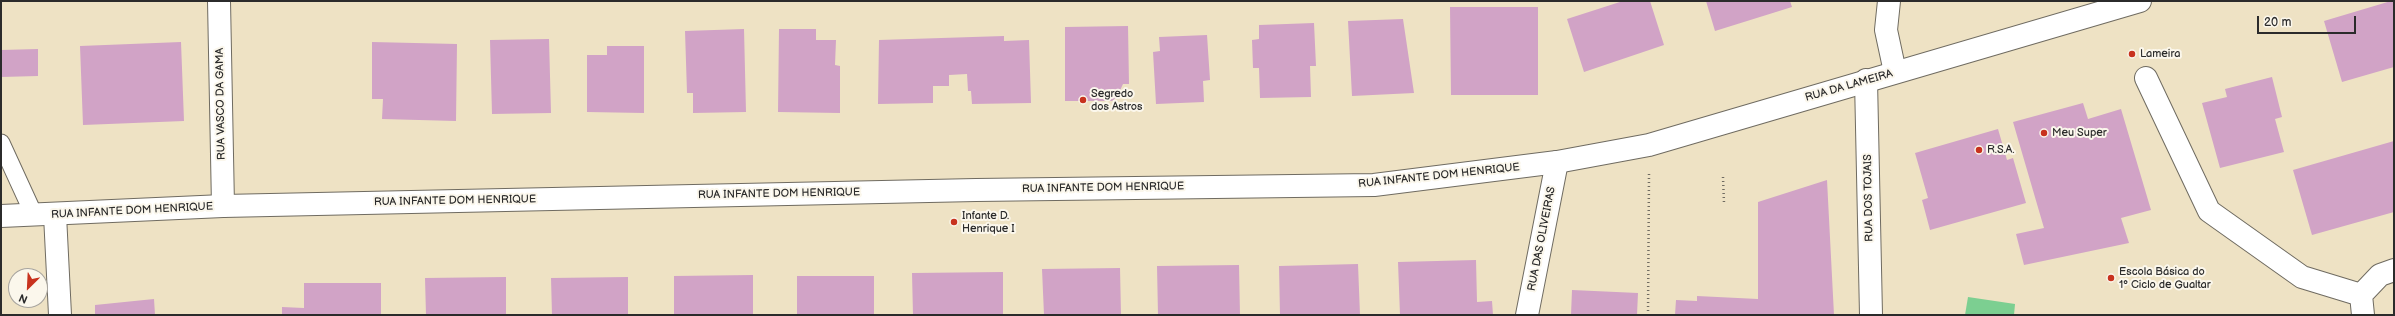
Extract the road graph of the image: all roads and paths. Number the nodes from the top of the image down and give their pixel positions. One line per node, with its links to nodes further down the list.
1 (219, 1): 12 (main road, RUA VASCO DA GAMA)
2 (1889, 1): 4 (main road)
3 (2140, 1): 4 (main road, RUA DA LAMEIRA)
4 (1895, 72): 6 (main road, RUA DA LAMEIRA)
5 (2146, 78): 17 (main road)
6 (1866, 80): 8 (main road, RUA DA LAMEIRA); 21 (main road, RUA DOS TOJAIS)
7 (1, 143): 13 (lane)
8 (1649, 145): 9 (main road, RUA DA LAMEIRA); 20 (path)
9 (1557, 162): 12 (main road, RUA INFANTE DOM HENRIQUE); 19 (main road, RUA DAS OLIVEIRAS)
10 (1723, 177): 11 (path)
11 (1724, 203)
12 (223, 206): 14 (main road, RUA INFANTE DOM HENRIQUE)
13 (34, 215): 14 (main road, RUA INFANTE DOM HENRIQUE); 15 (main road, RUA INFANTE DOM HENRIQUE)
14 (55, 215): 18 (main road)
15 (1, 216)
16 (2394, 270): 17 (main road)
17 (2362, 305)
18 (60, 315)
19 (1527, 315)
20 (1648, 315)
21 (1871, 315)

